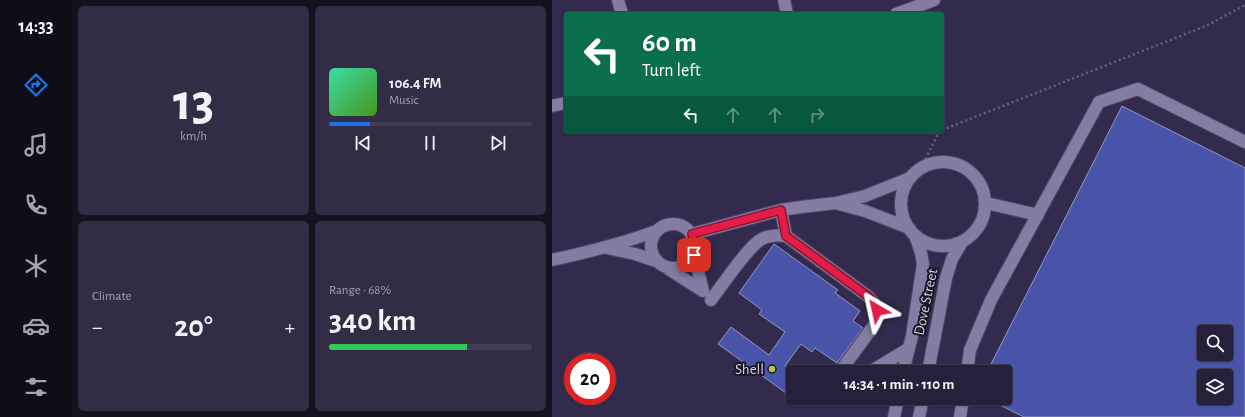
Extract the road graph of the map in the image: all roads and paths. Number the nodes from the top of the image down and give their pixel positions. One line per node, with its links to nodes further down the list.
1 (618, 0): 5 (street)
2 (784, 0): 6 (street)
3 (934, 0): 7 (street)
4 (1245, 5): 10 (path)
5 (621, 12)
6 (787, 12)
7 (901, 12)
8 (564, 103): 9 (street)
9 (552, 106)
10 (944, 129)
11 (938, 134): 13 (path)
12 (1245, 142): 18 (street)
13 (922, 168): 14 (street, Dove Street); 16 (street, Dove Street)
14 (910, 178): 15 (street); 20 (street, Dove Street)
15 (836, 203): 17 (street); 20 (street)
16 (986, 204): 18 (street); 23 (street, Dove Street)
17 (781, 210): 21 (street); 22 (street)
18 (1038, 215): 35 (street)
19 (656, 231): 21 (street); 24 (street); 27 (street)
20 (912, 232): 23 (street, Dove Street); 30 (street, Dove Street)
21 (692, 234): 25 (street)
22 (786, 236): 29 (street); 31 (street)
23 (962, 242): 34 (street, Dove Street)
24 (605, 248): 26 (street); 27 (street)
25 (694, 255): 28 (street); 28 (street)
26 (552, 260)
27 (656, 261): 28 (street)
28 (667, 268)
29 (711, 300)
30 (908, 349): 32 (street); 33 (street, Dove Street)
31 (845, 365)
32 (882, 365)
33 (905, 365)
34 (929, 365)
35 (968, 365)
36 (897, 405): 39 (street)
37 (922, 405): 40 (street)
38 (962, 405): 41 (street)
39 (894, 417)
40 (919, 417)
41 (960, 417)

